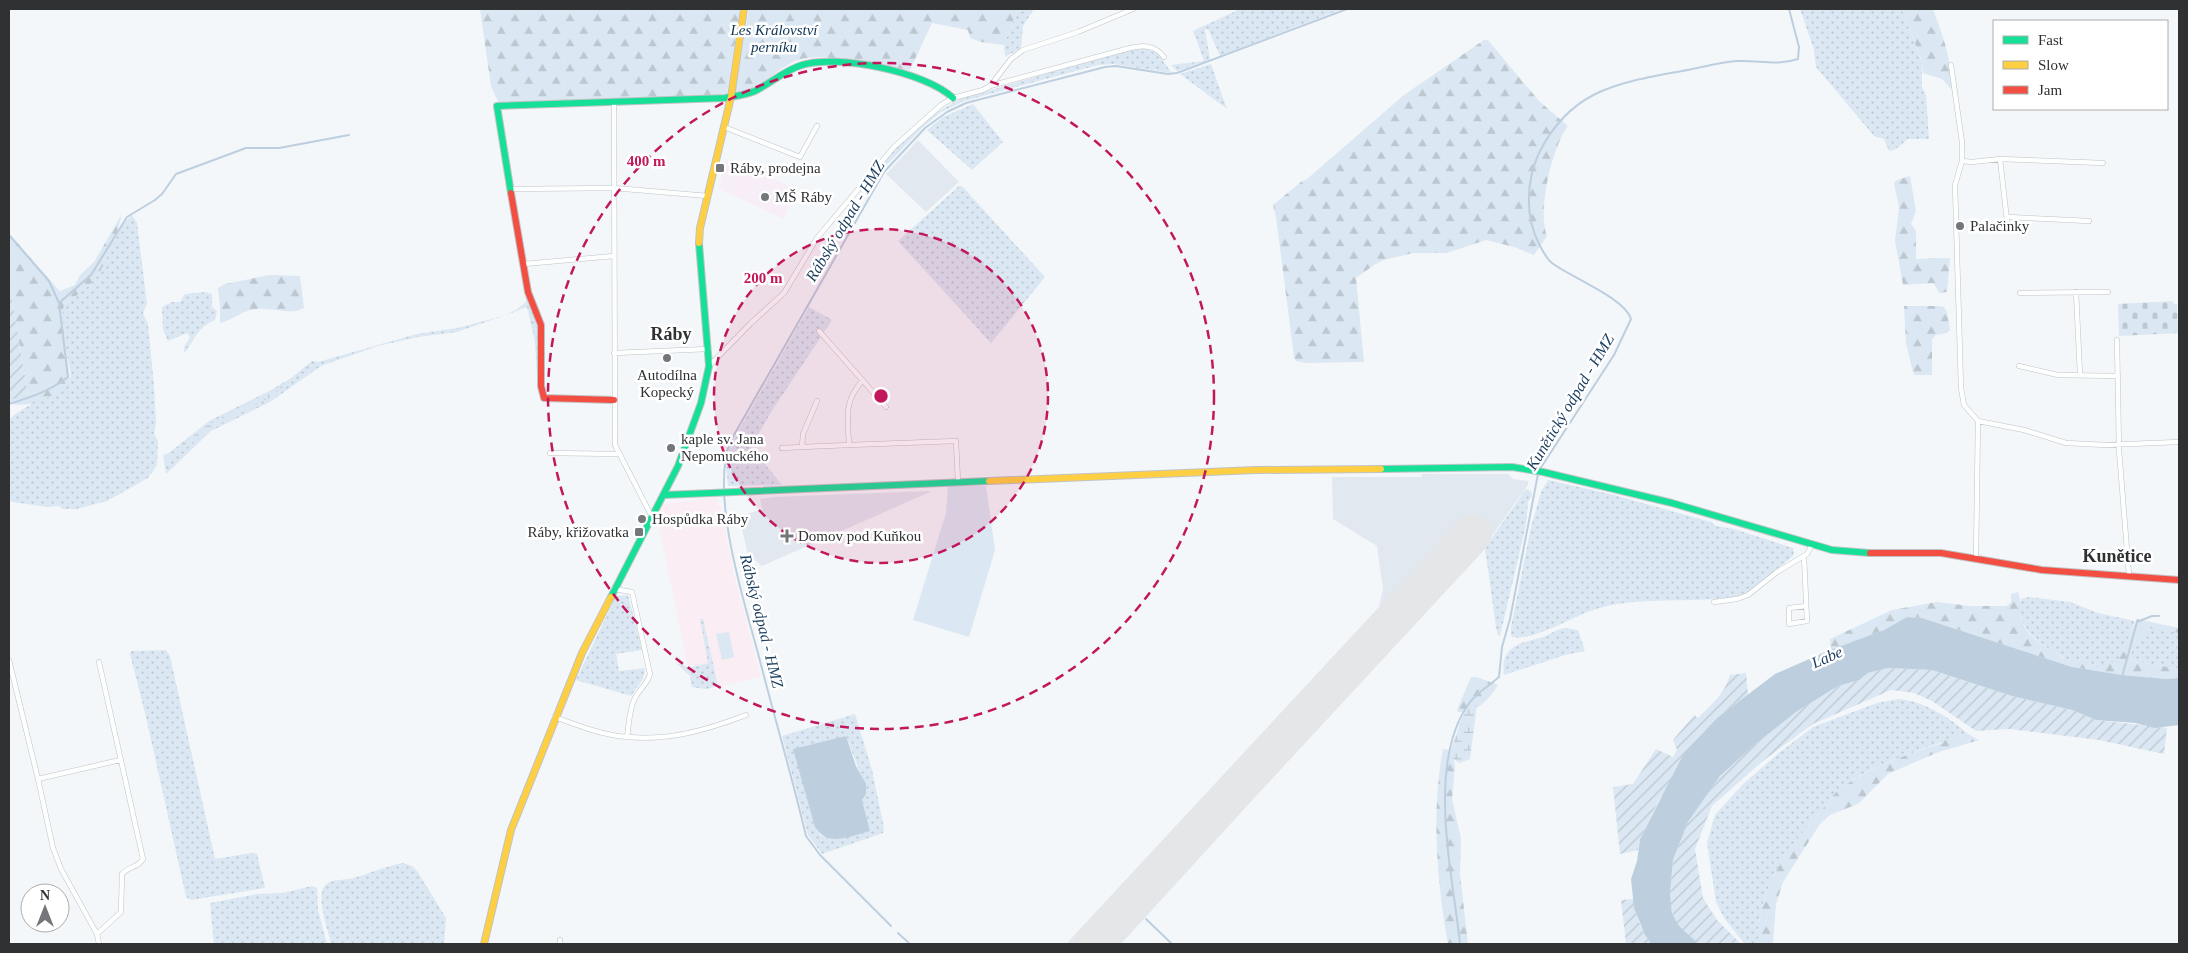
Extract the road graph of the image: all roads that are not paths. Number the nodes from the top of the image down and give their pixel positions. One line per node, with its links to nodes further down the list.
1 (744, 9): 6 (street)
2 (1133, 9): 5 (street)
3 (1164, 57): 5 (street)
4 (1951, 65): 12 (street)
5 (990, 86): 7 (street)
6 (731, 96): 7 (street); 8 (street); 10 (street)
7 (953, 98): 29 (street)
8 (614, 102): 14 (street); 15 (street)
9 (817, 126): 10 (street)
10 (724, 127): 16 (street)
11 (2000, 160): 12 (street); 13 (street); 17 (street)
12 (1962, 161): 37 (street)
13 (2103, 163)
14 (512, 188): 15 (street); 21 (street)
15 (614, 188): 16 (street); 20 (street)
16 (708, 196): 27 (street)
17 (2006, 217): 18 (street); 19 (street)
18 (2089, 221)
19 (2008, 229)
20 (614, 256): 21 (street); 28 (street)
21 (524, 264): 34 (street)
22 (2076, 292): 23 (street); 24 (street); 31 (street)
23 (2108, 292)
24 (2020, 293)
25 (819, 331): 33 (street)
26 (2117, 340): 32 (street)
27 (708, 349): 28 (street); 29 (street)
28 (614, 353): 34 (street)
29 (710, 366): 46 (street)
30 (2019, 366): 31 (street)
31 (2080, 374): 32 (street)
32 (2118, 376): 39 (street)
33 (863, 380): 36 (street); 40 (street)
34 (614, 400): 44 (street)
35 (817, 401): 41 (street)
36 (886, 407)
37 (1978, 421): 39 (street); 50 (street)
38 (2179, 442): 39 (street)
39 (2120, 444): 51 (street)
40 (849, 445): 41 (street); 45 (street)
41 (802, 447): 42 (street)
42 (782, 448)
43 (550, 453): 44 (street)
44 (618, 454): 47 (street)
45 (958, 482): 46 (street); 48 (street)
46 (664, 494): 47 (street)
47 (652, 517): 53 (street)
48 (1812, 545): 49 (street); 50 (street)
49 (1804, 556): 54 (street); 55 (street)
50 (1976, 558): 51 (street)
51 (2129, 575): 52 (street)
52 (2179, 580)
53 (614, 589): 59 (street); 60 (street)
54 (1714, 602)
55 (1806, 606): 55 (street)
56 (9, 660): 62 (street)
57 (99, 662): 61 (street)
58 (746, 715): 60 (street)
59 (555, 718): 60 (street); 65 (street)
60 (627, 737)
61 (120, 760): 62 (street); 63 (street)
62 (38, 779): 63 (street)
63 (97, 934): 64 (street)
64 (99, 944)
65 (484, 944)

